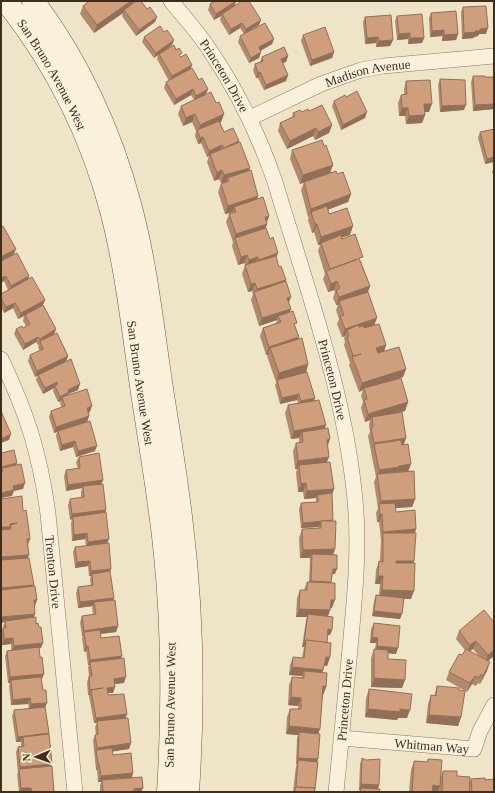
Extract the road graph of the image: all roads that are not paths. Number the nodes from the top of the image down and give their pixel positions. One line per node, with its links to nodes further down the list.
1 (6, 1): 3 (main road, San Bruno Avenue West)
2 (171, 1): 5 (street, Princeton Drive)
3 (33, 6): 10 (main road, San Bruno Avenue West); 11 (main road, San Bruno Avenue West)
4 (494, 56): 5 (street, Madison Avenue)
5 (250, 118): 8 (street, Princeton Drive)
6 (1, 359): 9 (street, Trenton Drive)
7 (494, 705): 8 (street, Whitman Way)
8 (341, 738): 12 (street, Princeton Drive)
9 (76, 792)
10 (168, 792)
11 (188, 792)
12 (336, 792)

